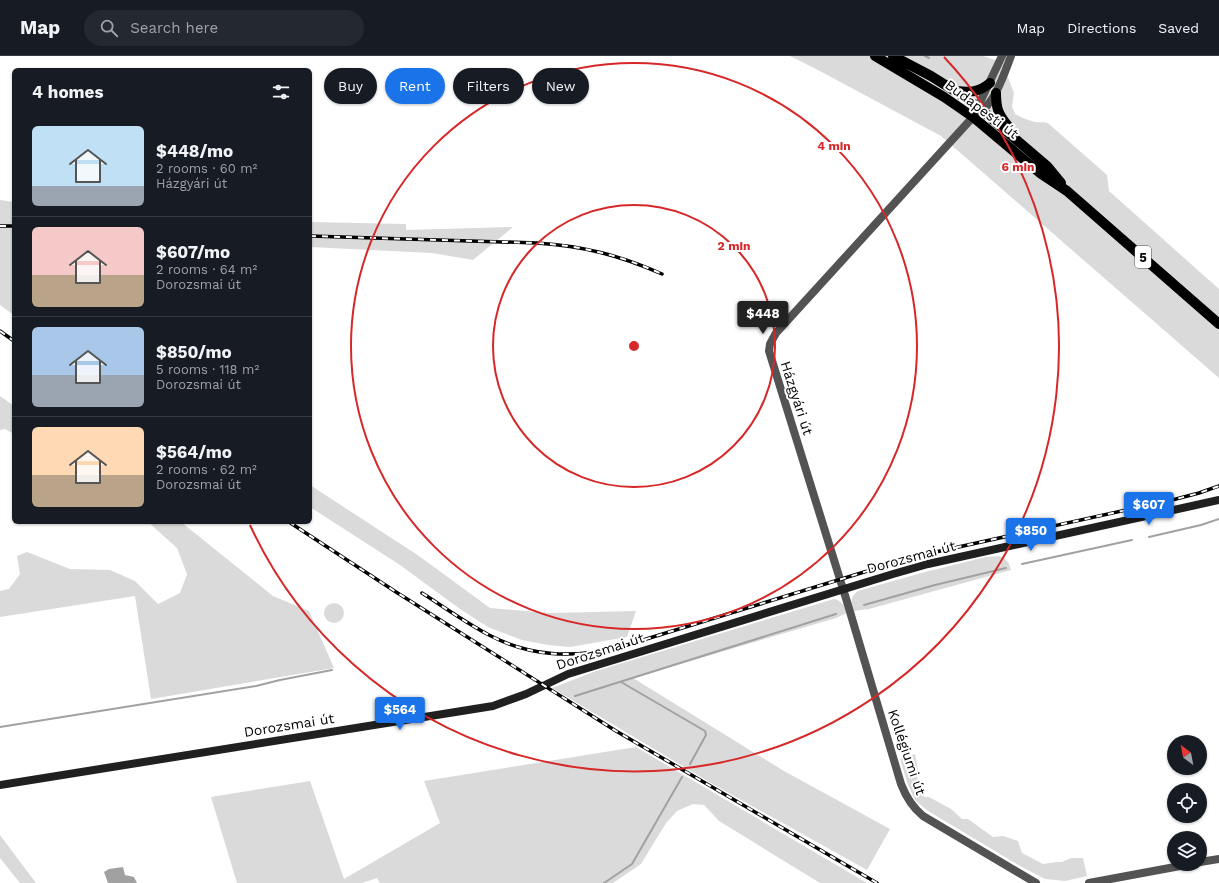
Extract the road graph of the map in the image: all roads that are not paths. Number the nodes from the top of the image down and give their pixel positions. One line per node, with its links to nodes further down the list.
1 (874, 56): 9 (main road, Budapesti út / 5)
2 (893, 56): 6 (main road, Budapesti út / 5)
3 (1002, 56): 5 (street)
4 (1011, 56): 7 (street)
5 (990, 83): 6 (main road); 8 (street)
6 (955, 91): 8 (main road, Budapesti út / 5)
7 (996, 93): 8 (street); 10 (main road)
8 (980, 109): 9 (street, Házgyári út); 10 (main road, Budapesti út / 5)
9 (972, 117): 11 (main road, Budapesti út / 5); 16 (street, Házgyári út)
10 (1018, 140): 11 (main road, Budapesti út / 5)
11 (1067, 191): 12 (main road, Budapesti út / 5)
12 (1219, 324)
13 (1219, 495): 15 (main road, Dorozsmai út)
14 (1219, 500): 15 (main road, Dorozsmai út)
15 (1201, 504): 16 (main road, Dorozsmai út)
16 (843, 589): 17 (main road, Dorozsmai út); 21 (street, Kollégiumi út)
17 (0, 784)
18 (1219, 859): 19 (street)
19 (1207, 861)
20 (1167, 868): 22 (street)
21 (1036, 883)
22 (1089, 883)

